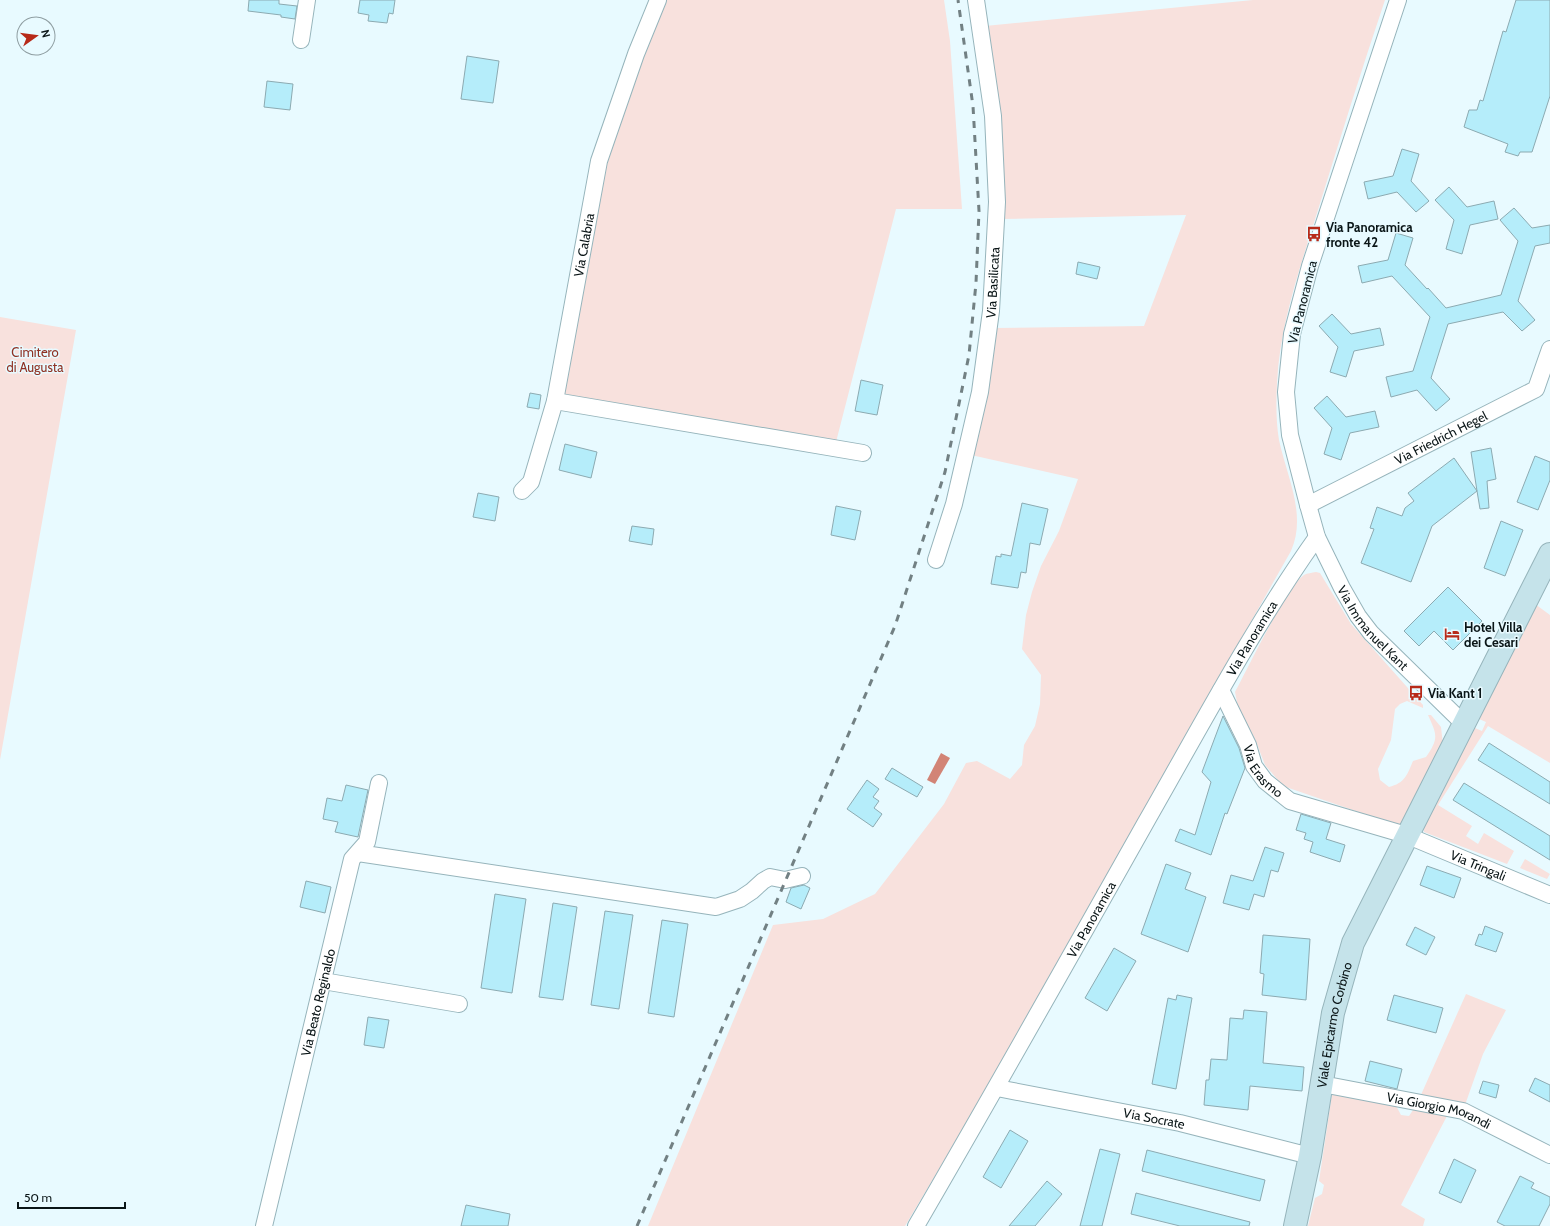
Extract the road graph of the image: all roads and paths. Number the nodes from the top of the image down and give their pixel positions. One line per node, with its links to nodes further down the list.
1 (306, 0): 5 (street)
2 (658, 0): 7 (street, Via Calabria)
3 (976, 0): 13 (street, Via Basilicata)
4 (1398, 0): 10 (street, Via Panoramica)
5 (301, 40)
6 (1550, 349): 10 (street, Via Friedrich Hegel)
7 (555, 401): 8 (street); 9 (street, Via Calabria)
8 (863, 453)
9 (522, 491)
10 (1308, 505): 11 (street, Via Panoramica)
11 (1317, 537): 14 (street, Via Panoramica); 15 (street, Via Immanuel Kant)
12 (1550, 554): 15 (main road, Viale Epicarmo Corbino)
13 (936, 560)
14 (1221, 690): 17 (street, Via Erasmo); 24 (street, Via Panoramica)
15 (1463, 723): 17 (main road, Viale Epicarmo Corbino)
16 (379, 783): 18 (street, Via Beato Reginaldo)
17 (1406, 835): 20 (street, Via Tringali); 23 (main road, Viale Epicarmo Corbino)
18 (358, 852): 19 (street); 21 (street, Via Beato Reginaldo)
19 (802, 876)
20 (1550, 895)
21 (323, 981): 22 (street); 27 (street, Via Beato Reginaldo)
22 (459, 1004)
23 (1322, 1084): 25 (main road, Viale Epicarmo Corbino); 26 (street, Via Giorgio Morandi)
24 (997, 1088): 25 (street, Via Socrate); 28 (street, Via Panoramica)
25 (1310, 1156): 29 (main road, Viale Epicarmo Corbino)
26 (1550, 1156)
27 (264, 1226)
28 (916, 1226)
29 (1295, 1226)

